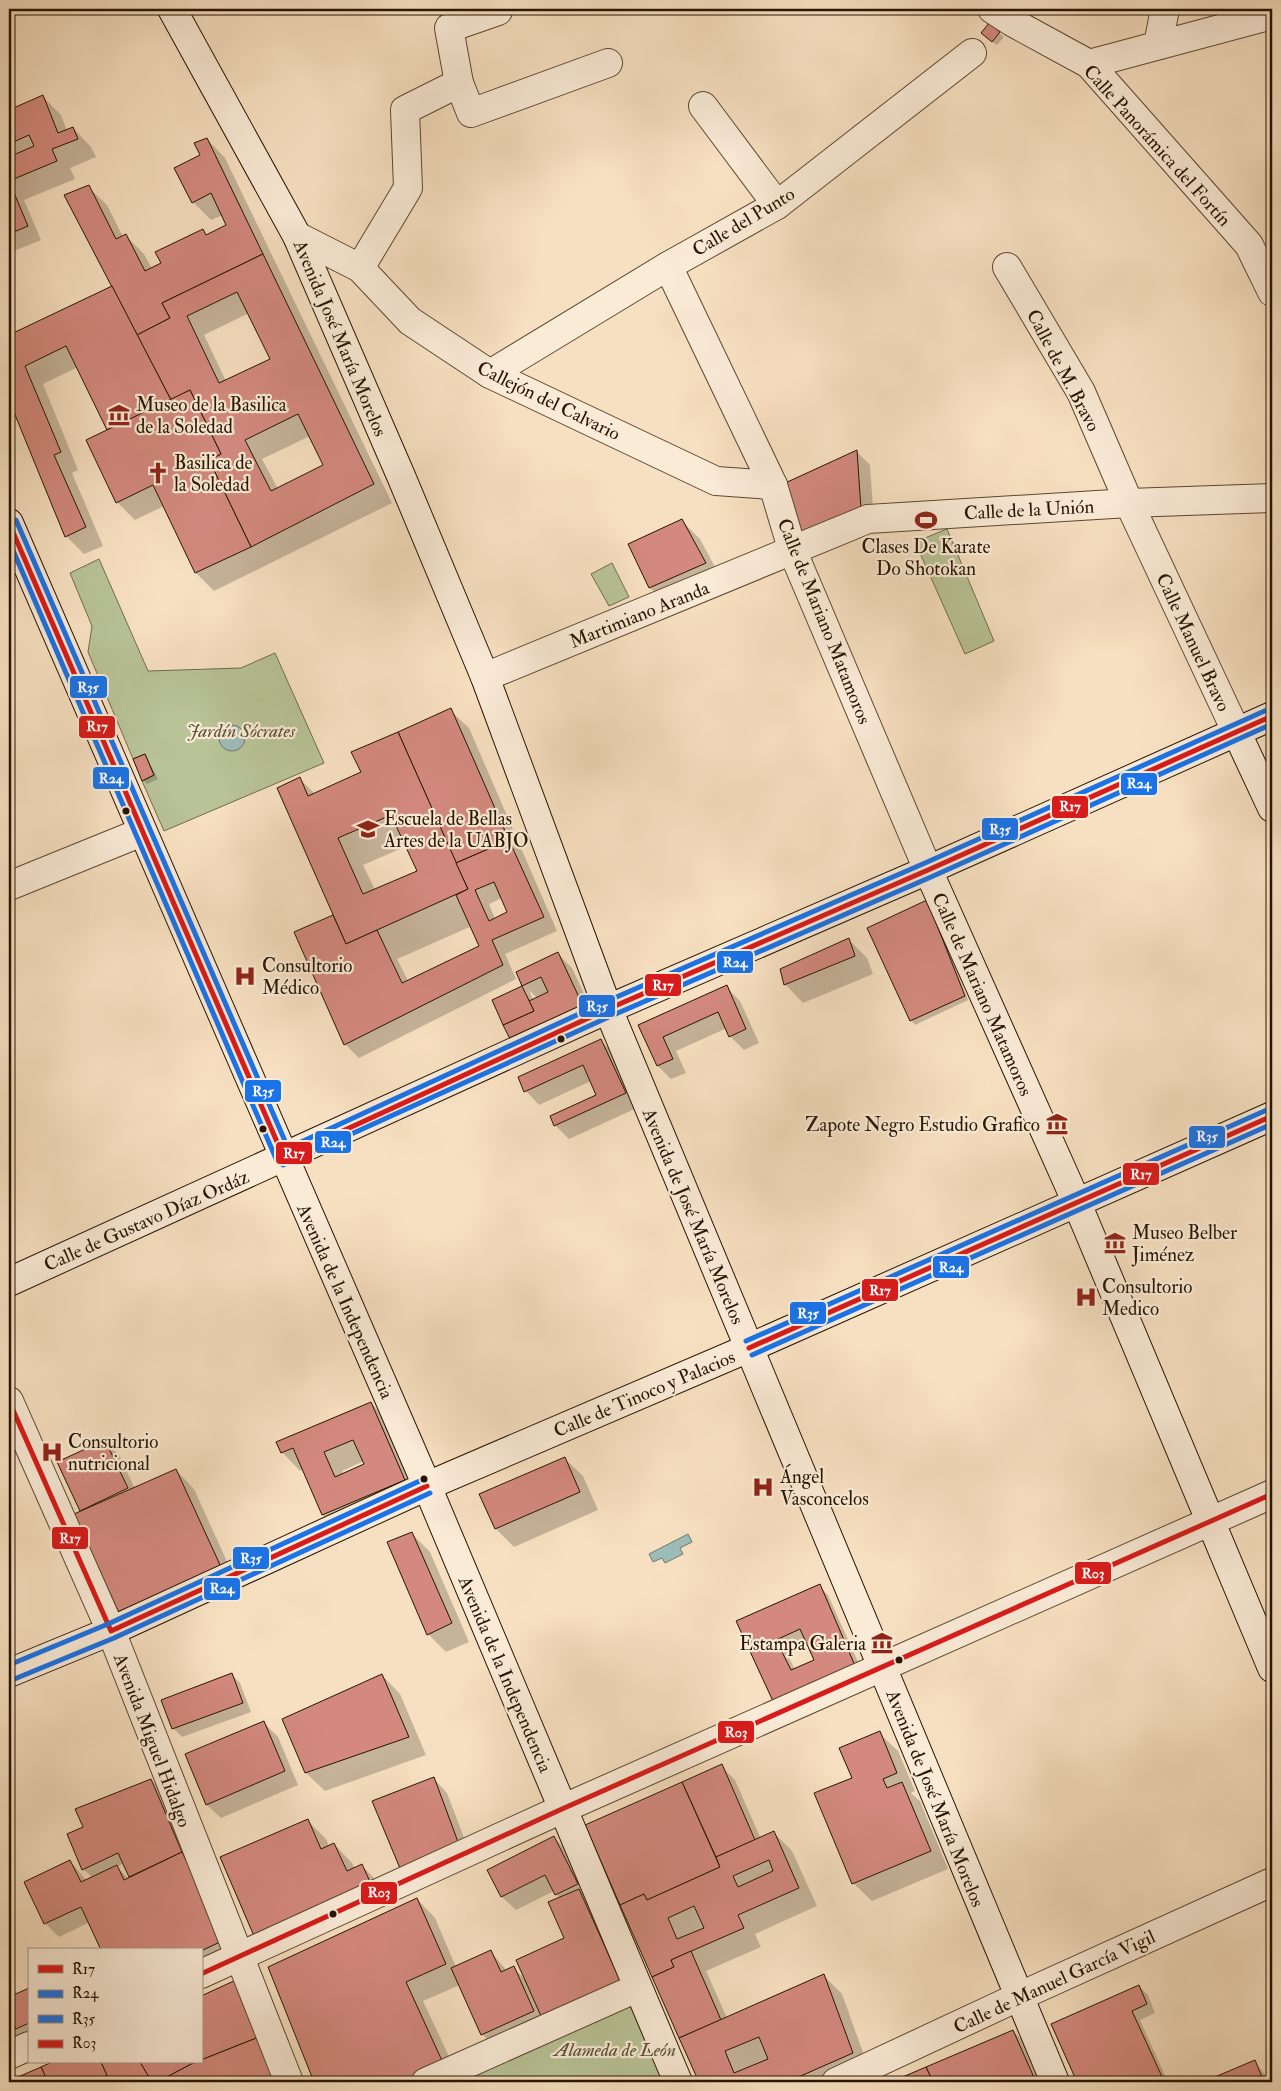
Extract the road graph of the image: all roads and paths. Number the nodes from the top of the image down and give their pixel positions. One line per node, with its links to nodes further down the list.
1 (992, 9): 9 (street, Calle Panorámica del Fortín)
2 (1165, 9): 6 (street)
3 (173, 10): 13 (street, Avenida José María Morelos)
4 (498, 11): 10 (street)
5 (1272, 15): 6 (street)
6 (1158, 45): 9 (street)
7 (972, 52): 12 (street, Calle del Punto)
8 (608, 63): 10 (street)
9 (1089, 64): 17 (street, Calle Panorámica del Fortín)
10 (459, 83): 16 (street)
11 (703, 106): 12 (street)
12 (777, 205): 14 (street, Calle del Punto)
13 (297, 236): 16 (street, Callejón del Calvario); 24 (street, Avenida José María Morelos)
14 (668, 266): 18 (street, Calle del Punto); 19 (street, Calle de Mariano Matamoros)
15 (1007, 267): 21 (street, Calle de M. Bravo)
16 (360, 268): 18 (street, Callejón del Calvario)
17 (1272, 292)
18 (490, 374): 19 (street, Callejón del Calvario)
19 (773, 485): 23 (street, Calle de Mariano Matamoros)
20 (1272, 498): 21 (street, Calle de la Unión)
21 (1129, 503): 23 (street, Calle de la Unión); 26 (street, Calle Manuel Bravo)
22 (9, 523): 28 (street, Avenida de la Independencia)
23 (793, 552): 24 (street, Martimiano Aranda); 29 (street, Calle de Mariano Matamoros)
24 (485, 677): 31 (street, Avenida de José María Morelos)
25 (1272, 716): 26 (street, Calle de Gustavo Díaz Ordáz)
26 (1236, 731): 27 (street, Calle Manuel Bravo); 29 (street, Calle de Gustavo Díaz Ordáz)
27 (1272, 808)
28 (142, 832): 30 (street); 33 (street, Avenida de la Independencia)
29 (928, 870): 31 (street, Calle de Gustavo Díaz Ordáz); 34 (street, Calle de Mariano Matamoros)
30 (9, 886)
31 (608, 1009): 33 (street, Calle de Gustavo Díaz Ordáz); 36 (street, Avenida de José María Morelos)
32 (1272, 1116): 34 (street, Calle de Tinoco y Palacios)
33 (284, 1158): 35 (street, Calle de Gustavo Díaz Ordáz); 38 (street, Avenida de la Independencia)
34 (1076, 1201): 36 (street, Calle de Tinoco y Palacios); 40 (street, Calle de Mariano Matamoros)
35 (9, 1282)
36 (749, 1348): 38 (street, Calle de Tinoco y Palacios); 42 (street, Avenida de José María Morelos)
37 (9, 1401): 41 (street, Avenida Miguel Hidalgo)
38 (427, 1486): 41 (street, Calle de Tinoco y Palacios); 45 (street, Avenida de la Independencia)
39 (1272, 1494): 40 (street)
40 (1211, 1522): 42 (street); 43 (street, Calle de Mariano Matamoros)
41 (111, 1631): 44 (street, Calle de Tinoco y Palacios); 47 (street, Avenida Miguel Hidalgo)
42 (884, 1668): 45 (street); 50 (street, Avenida de José María Morelos)
43 (1272, 1668)
44 (9, 1672)
45 (561, 1810): 47 (street); 49 (street, Avenida de la Independencia)
46 (1272, 1882): 50 (street, Calle de Manuel García Vigil)
47 (239, 1959): 48 (street); 53 (street, Avenida Miguel Hidalgo)
48 (202, 1974)
49 (637, 1988): 54 (street); 55 (street, Avenida de la Independencia)
50 (1018, 1997): 56 (street, Calle de Manuel García Vigil); 57 (street, Avenida de José María Morelos)
51 (28, 2046): 52 (street)
52 (9, 2055)
53 (289, 2082)
54 (426, 2082)
55 (678, 2082)
56 (836, 2082)
57 (1055, 2082)

